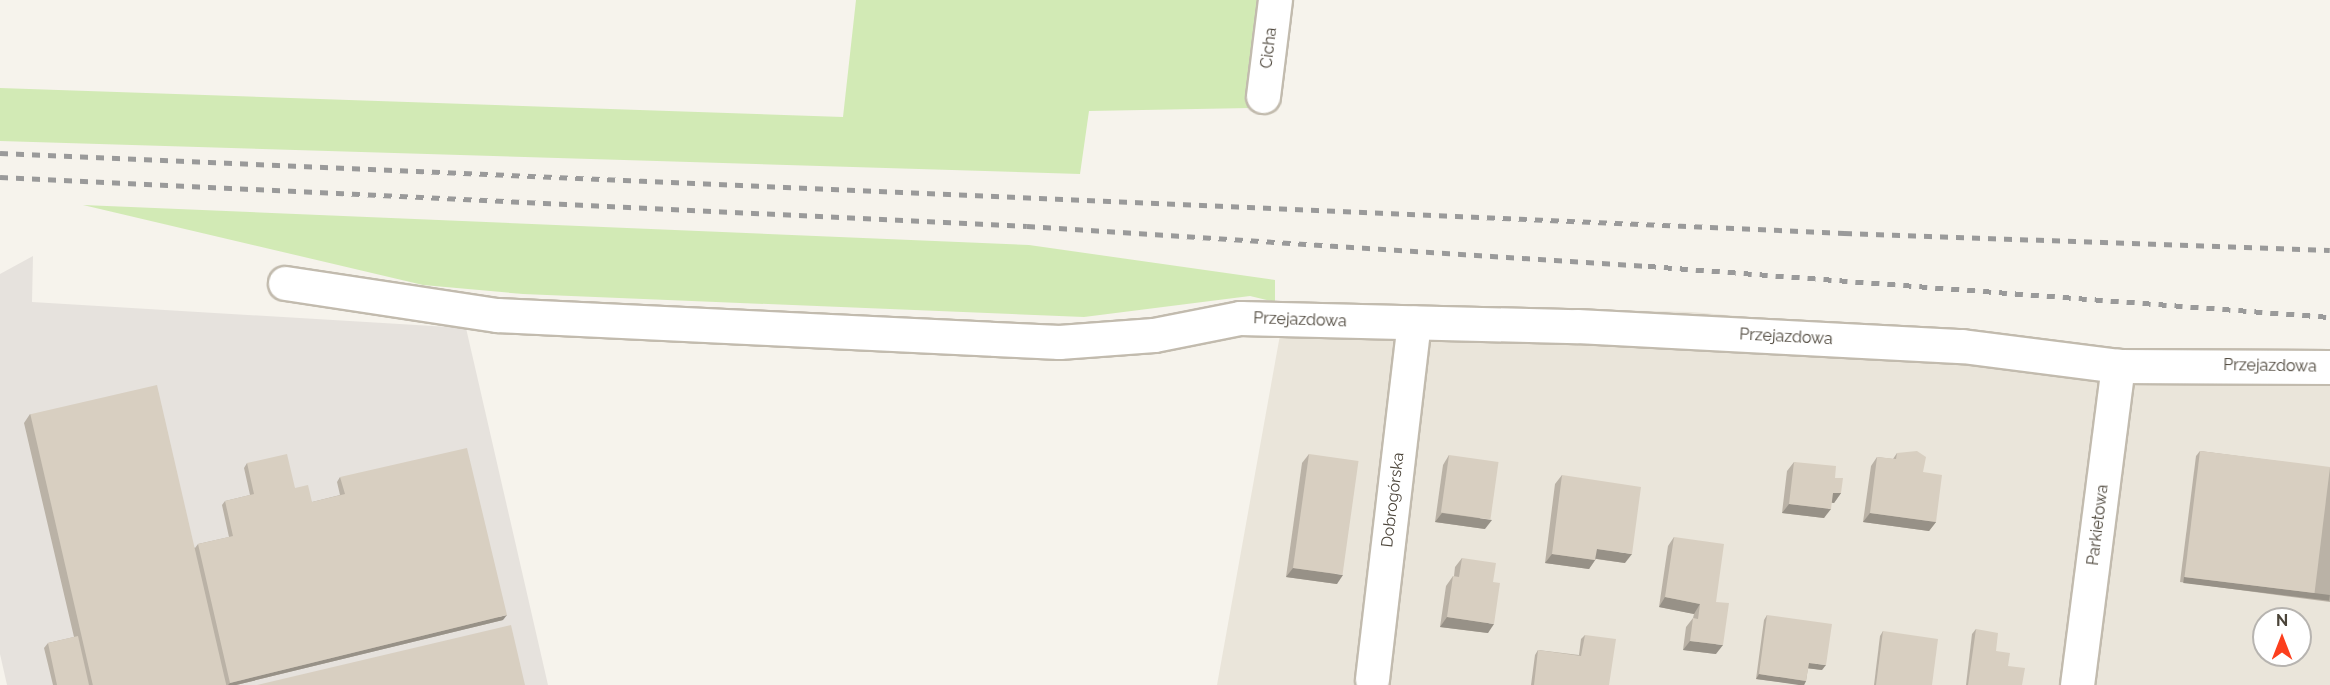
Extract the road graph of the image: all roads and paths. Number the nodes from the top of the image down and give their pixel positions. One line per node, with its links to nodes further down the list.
1 (1275, 0): 2 (street, Cicha)
2 (1263, 96)
3 (285, 283): 4 (street, Przejazdowa)
4 (1414, 322): 5 (street, Przejazdowa); 7 (street, Dobrogórska)
5 (2118, 366): 6 (street, Przejazdowa); 8 (street, Parkietowa)
6 (2330, 367)
7 (1372, 679)
8 (2077, 685)

